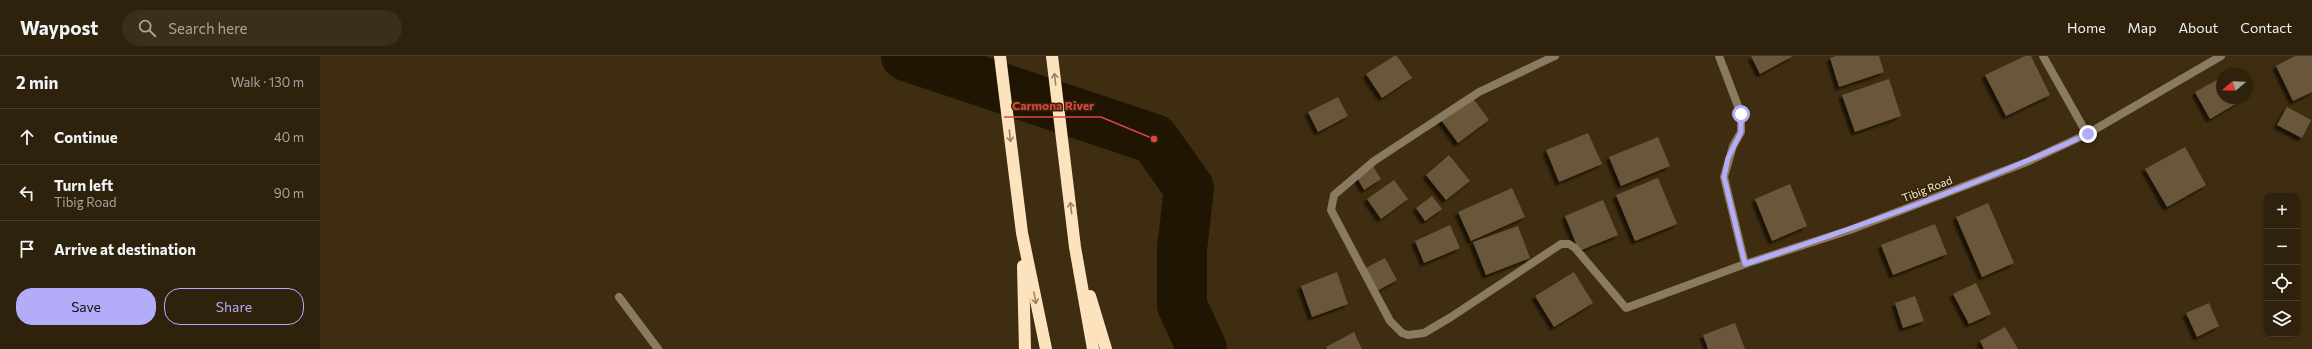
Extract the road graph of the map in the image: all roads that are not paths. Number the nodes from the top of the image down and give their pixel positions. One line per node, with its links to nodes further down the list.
1 (1000, 56): 8 (highway, one-way to 8)
2 (1052, 56): 9 (highway, one-way to 2)
3 (1555, 56): 10 (street, Tibig Road)
4 (1719, 56): 10 (street)
5 (2043, 56): 7 (street)
6 (2221, 56): 7 (street, Tibig Road)
7 (2088, 134): 10 (street, Tibig Road)
8 (1022, 233): 13 (highway); 14 (highway, one-way to 14)
9 (1075, 247): 15 (highway); 16 (highway)
10 (1745, 264)
11 (619, 297): 12 (street)
12 (658, 349)
13 (1025, 349)
14 (1046, 349)
15 (1093, 349)
16 (1106, 349)

